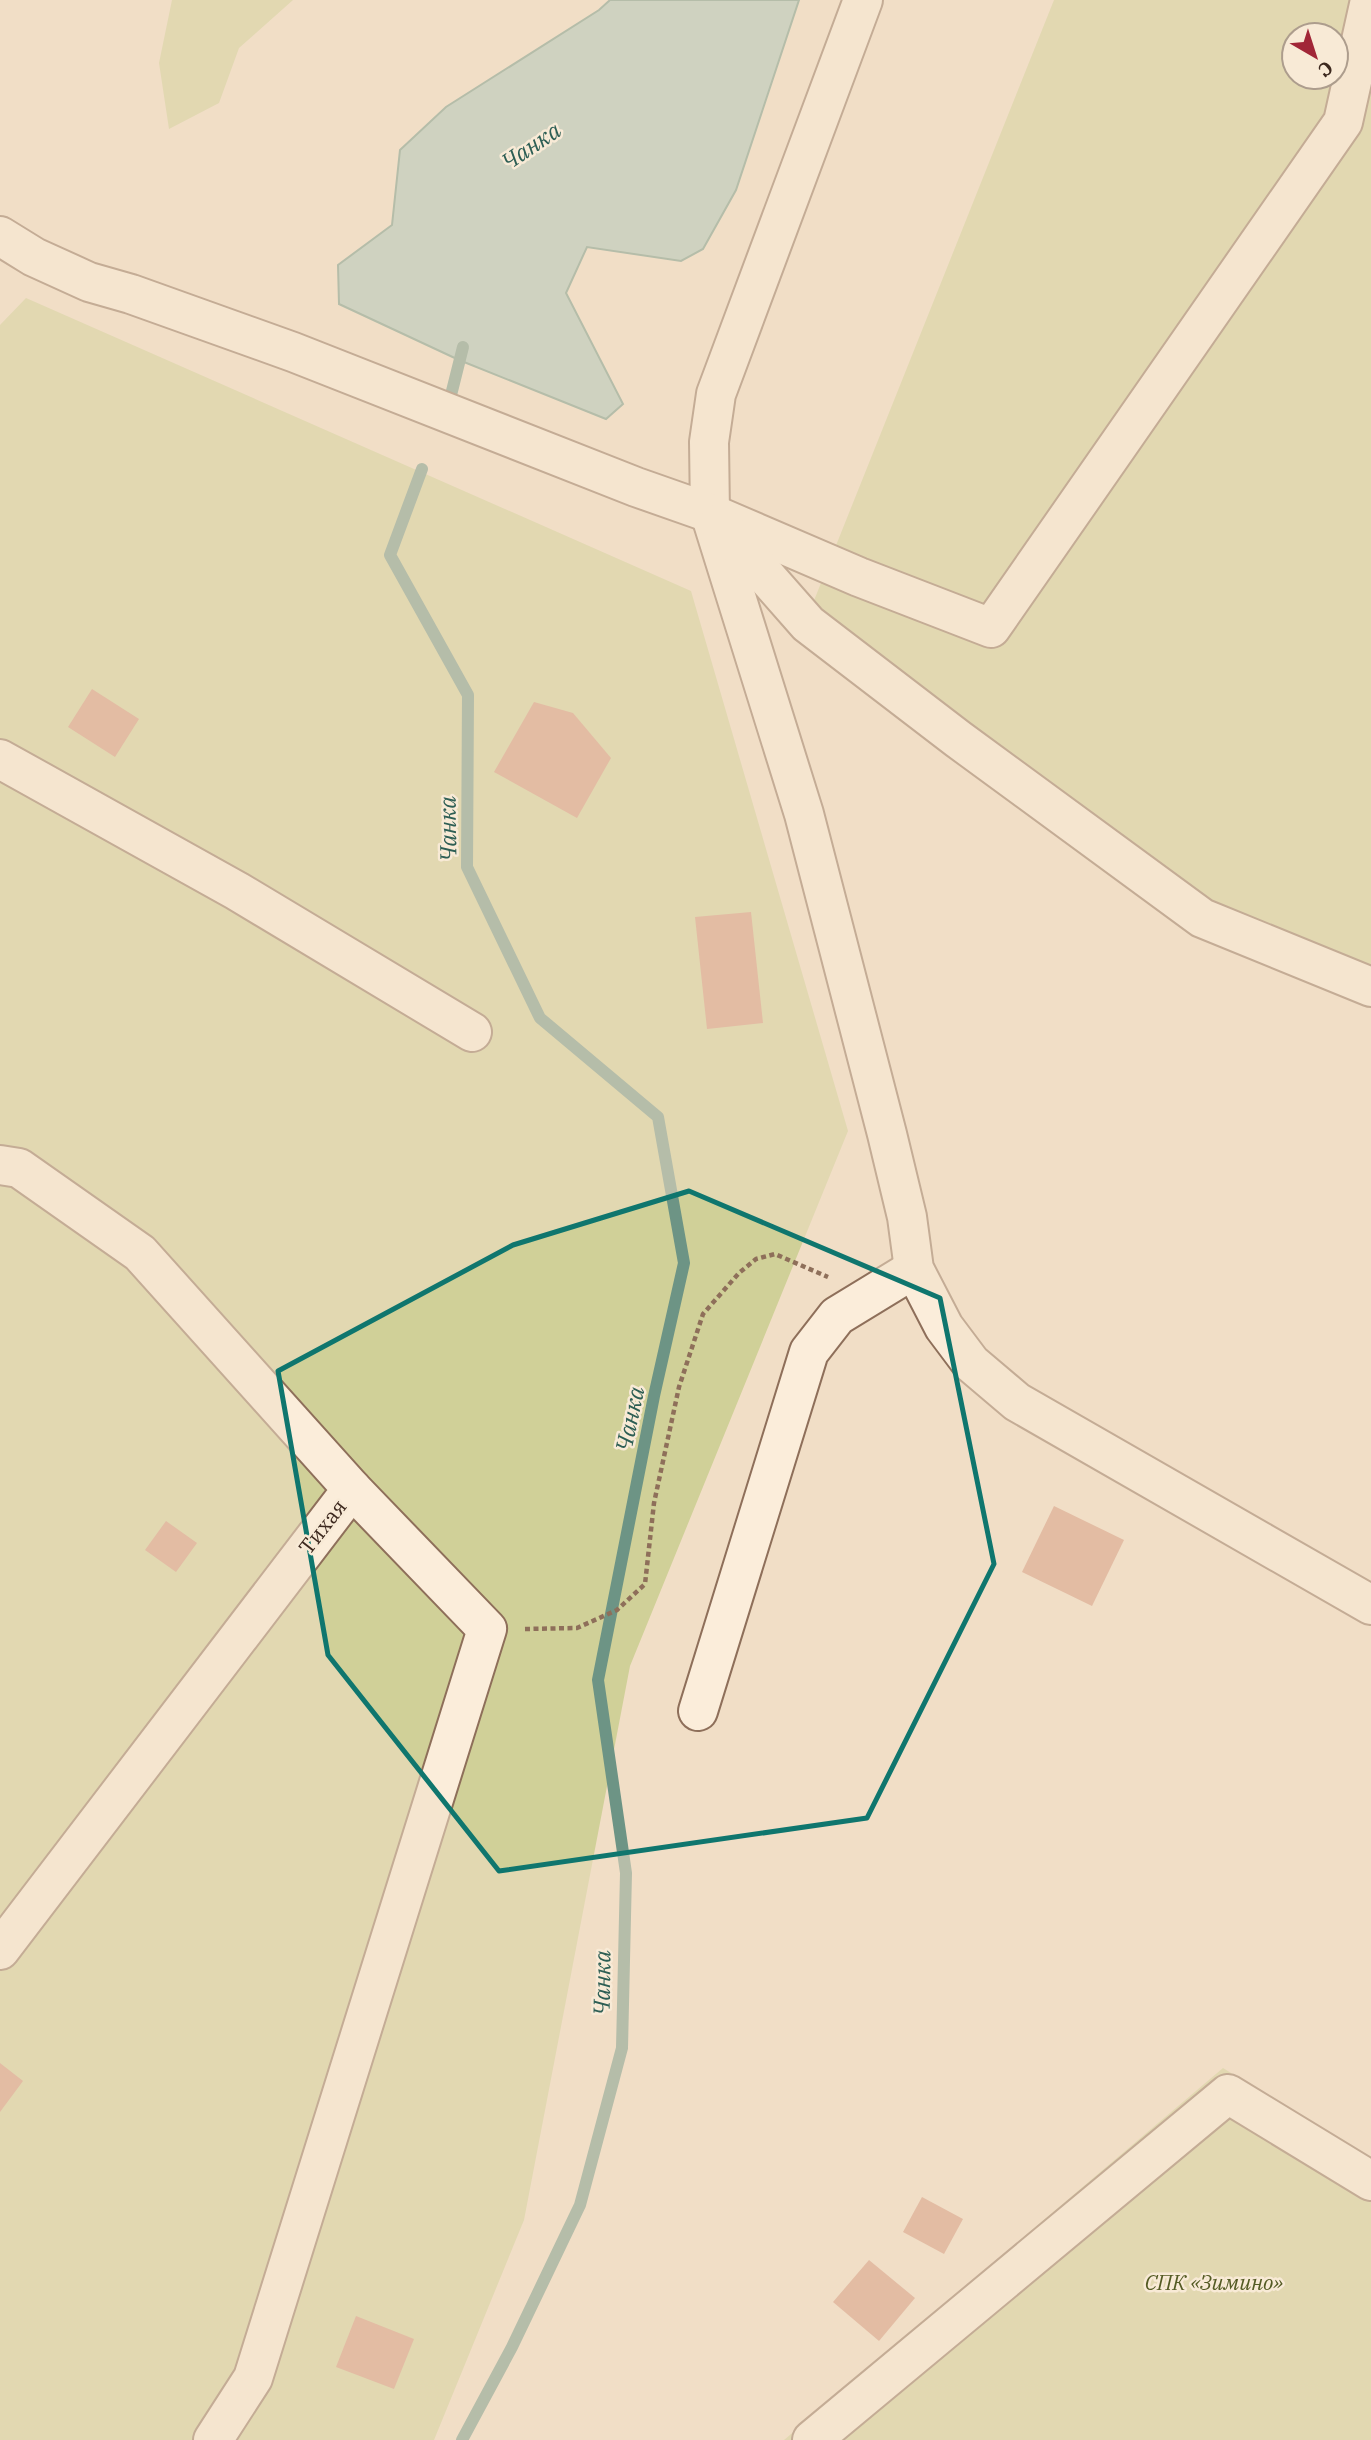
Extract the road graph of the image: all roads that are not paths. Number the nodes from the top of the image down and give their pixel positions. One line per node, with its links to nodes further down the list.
1 (863, 0): 5 (street)
2 (1370, 0): 3 (street)
3 (1357, 128): 5 (street)
4 (0, 236): 5 (street)
5 (710, 513): 7 (street); 10 (street)
6 (0, 759): 8 (street)
7 (1371, 987)
8 (472, 1032)
9 (0, 1164): 11 (street, Тихая)
10 (914, 1269): 12 (street); 13 (street)
11 (352, 1489): 14 (street, Тихая); 16 (street)
12 (1371, 1605)
13 (698, 1711)
14 (0, 1950)
15 (1371, 2181): 17 (street)
16 (214, 2440)
17 (812, 2440)

